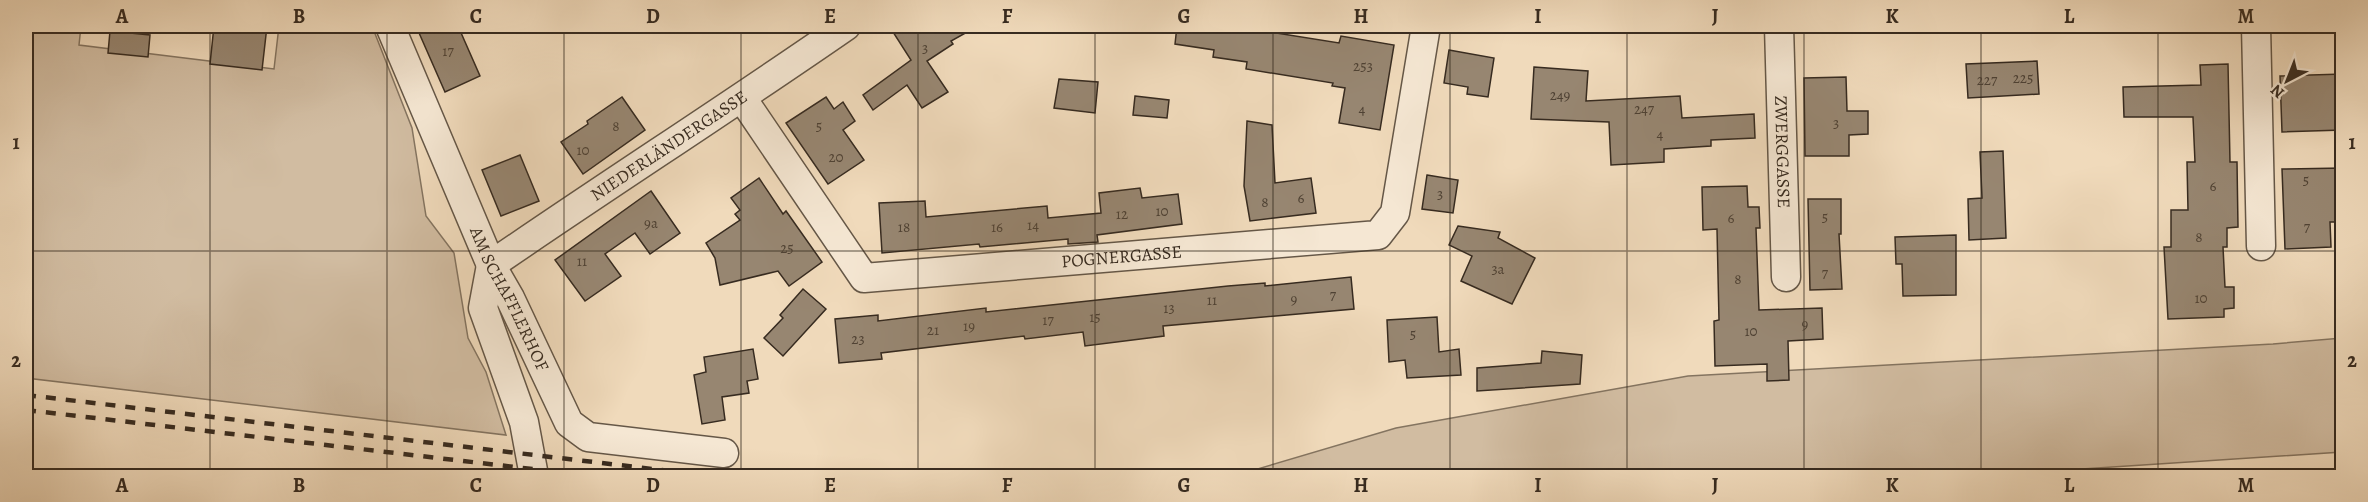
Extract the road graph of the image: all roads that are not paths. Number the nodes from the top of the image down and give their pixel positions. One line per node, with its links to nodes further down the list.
1 (390, 26): 8 (street, AM SCHAFFLERHOF)
2 (846, 26): 6 (street, NIEDERLÄNDERGASSE)
3 (1426, 26): 6 (street, POGNERGASSE)
4 (1779, 26): 9 (street, ZWERGGASSE)
5 (2256, 26): 7 (street)
6 (742, 98): 8 (street, NIEDERLÄNDERGASSE)
7 (2260, 246)
8 (491, 265): 10 (street, AM SCHAFFLERHOF); 11 (street)
9 (1786, 277)
10 (724, 453)
11 (534, 477)

